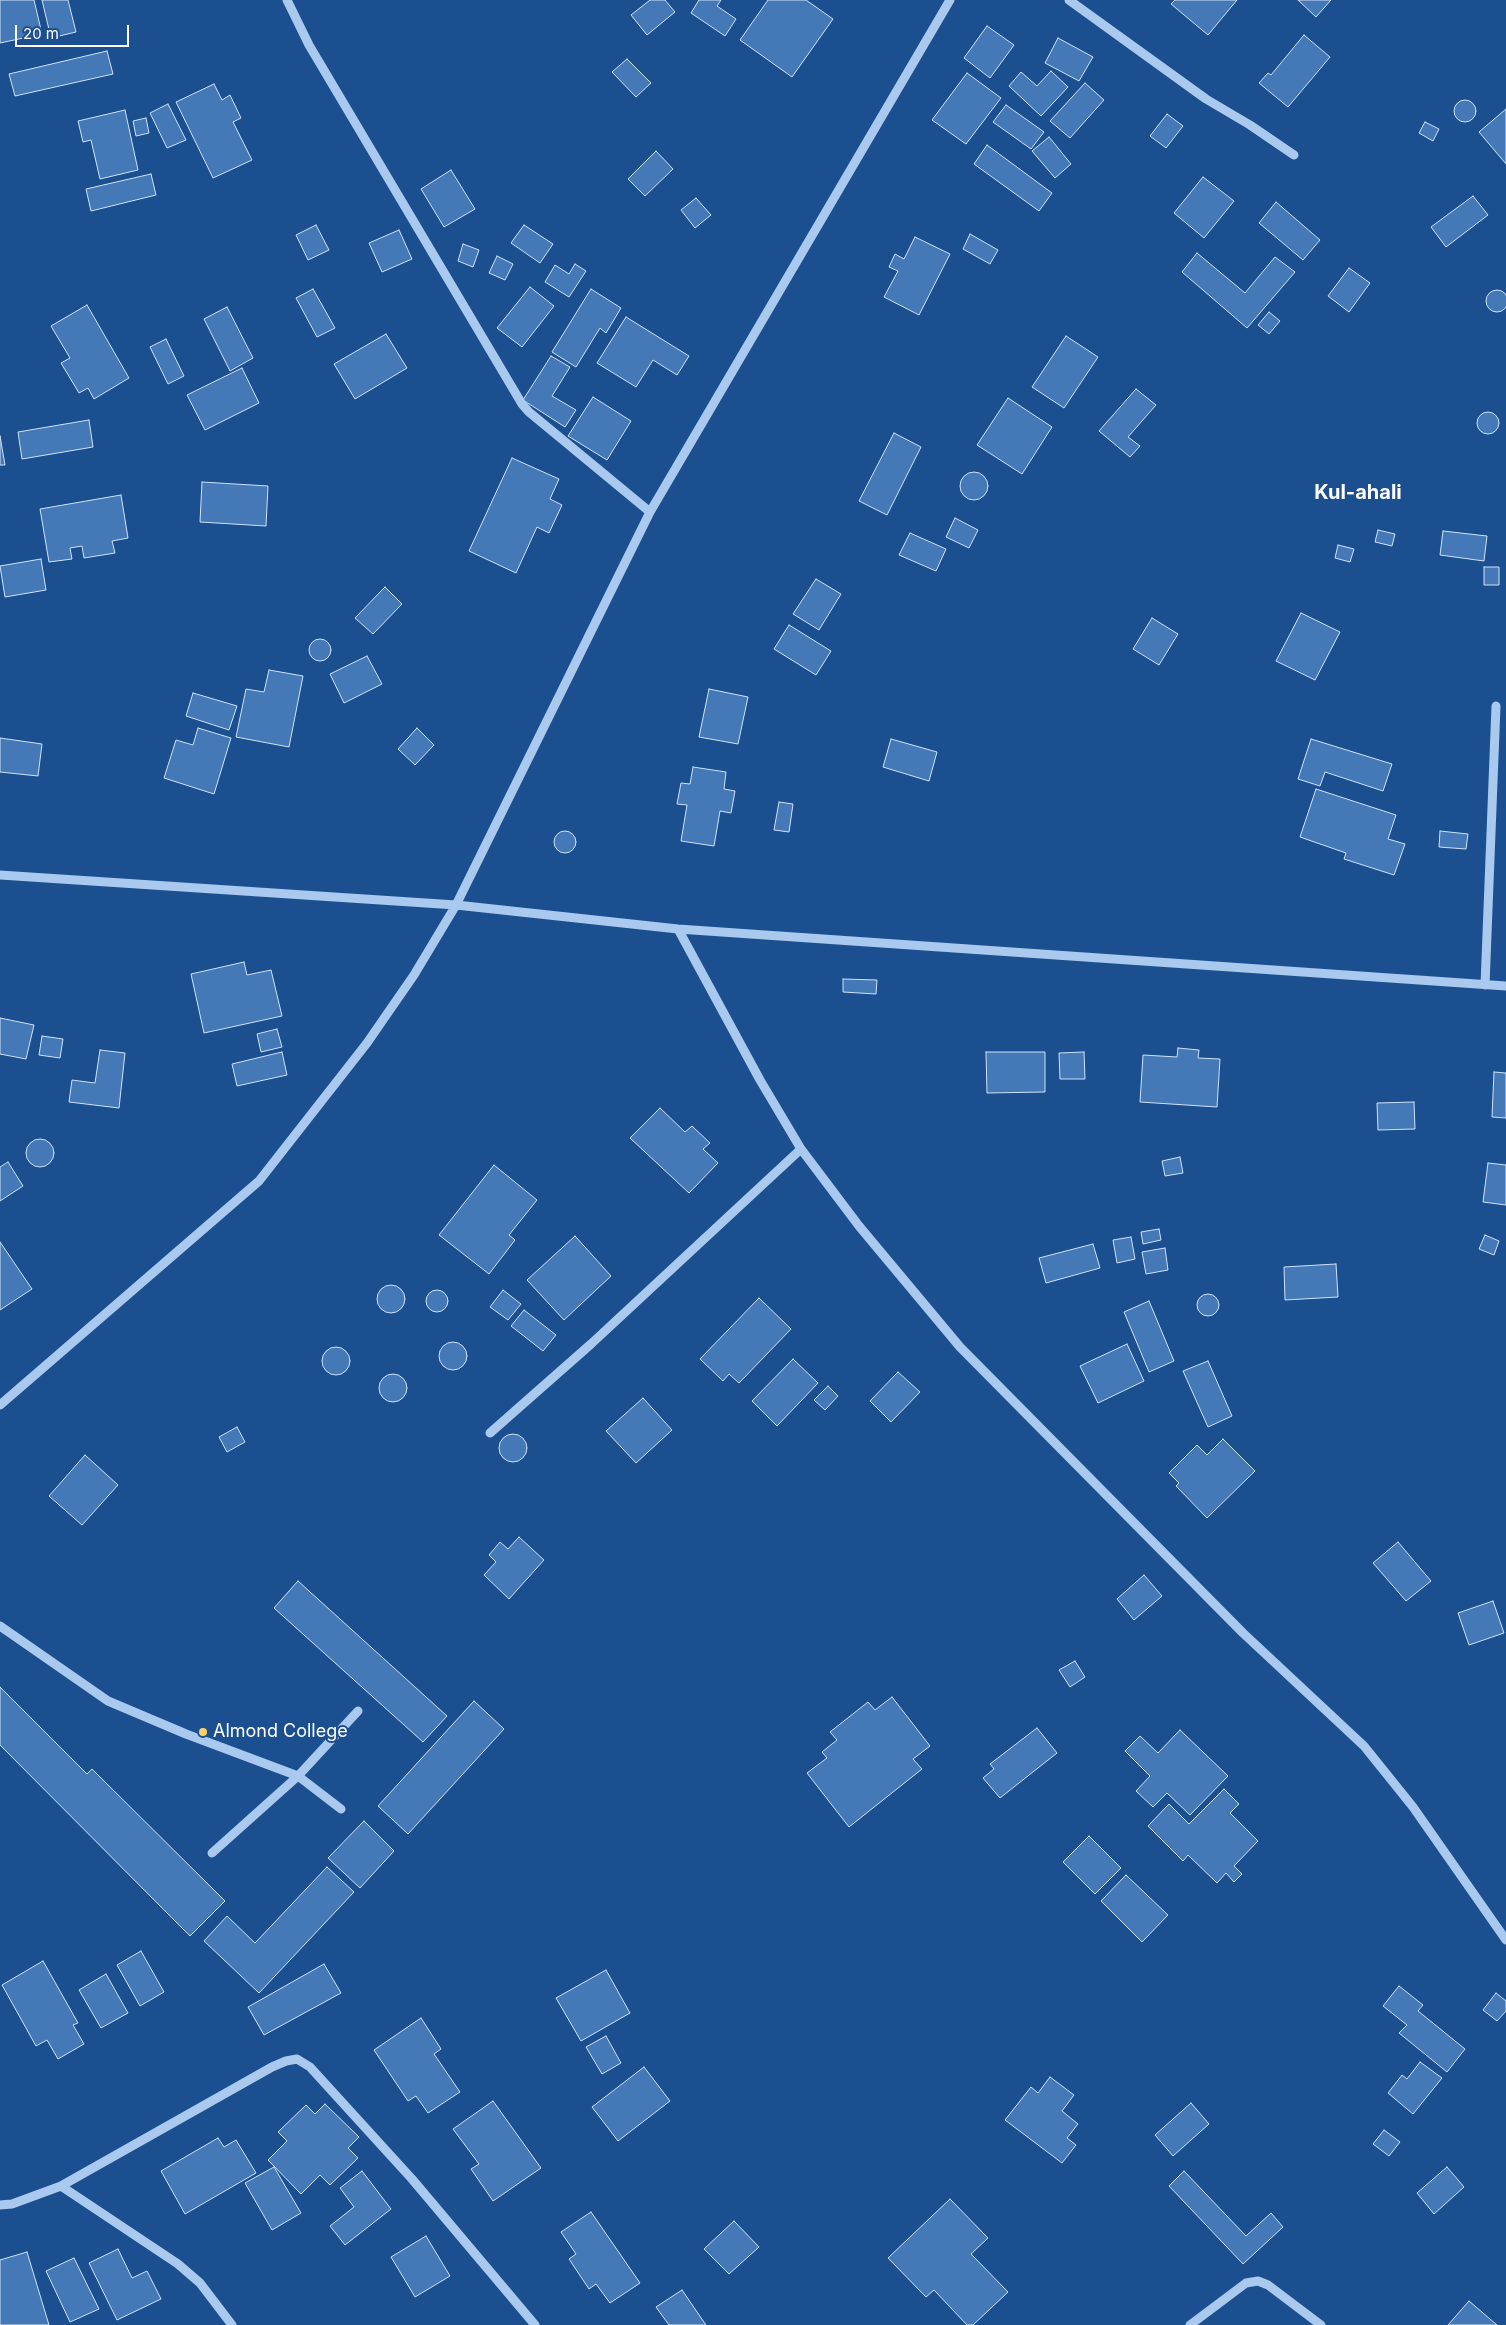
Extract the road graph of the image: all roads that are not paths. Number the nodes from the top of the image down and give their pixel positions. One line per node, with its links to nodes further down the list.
1 (287, 0): 5 (street)
2 (950, 0): 5 (street)
3 (1070, 0): 4 (street)
4 (1294, 155)
5 (650, 512): 8 (street)
6 (1496, 706): 10 (street)
7 (0, 875): 8 (street)
8 (456, 905): 9 (street); 13 (street)
9 (678, 929): 10 (street); 12 (street)
10 (1485, 985): 11 (street)
11 (1506, 986)
12 (801, 1149): 14 (street); 20 (street)
13 (0, 1405)
14 (490, 1433)
15 (0, 1626): 17 (street)
16 (358, 1711): 17 (street)
17 (298, 1776): 18 (street); 19 (street)
18 (341, 1809)
19 (212, 1853)
20 (1506, 1940)
21 (61, 2186): 22 (street); 23 (street); 24 (street)
22 (0, 2205)
23 (232, 2325)
24 (535, 2325)
25 (1190, 2325): 26 (street)
26 (1321, 2325)

